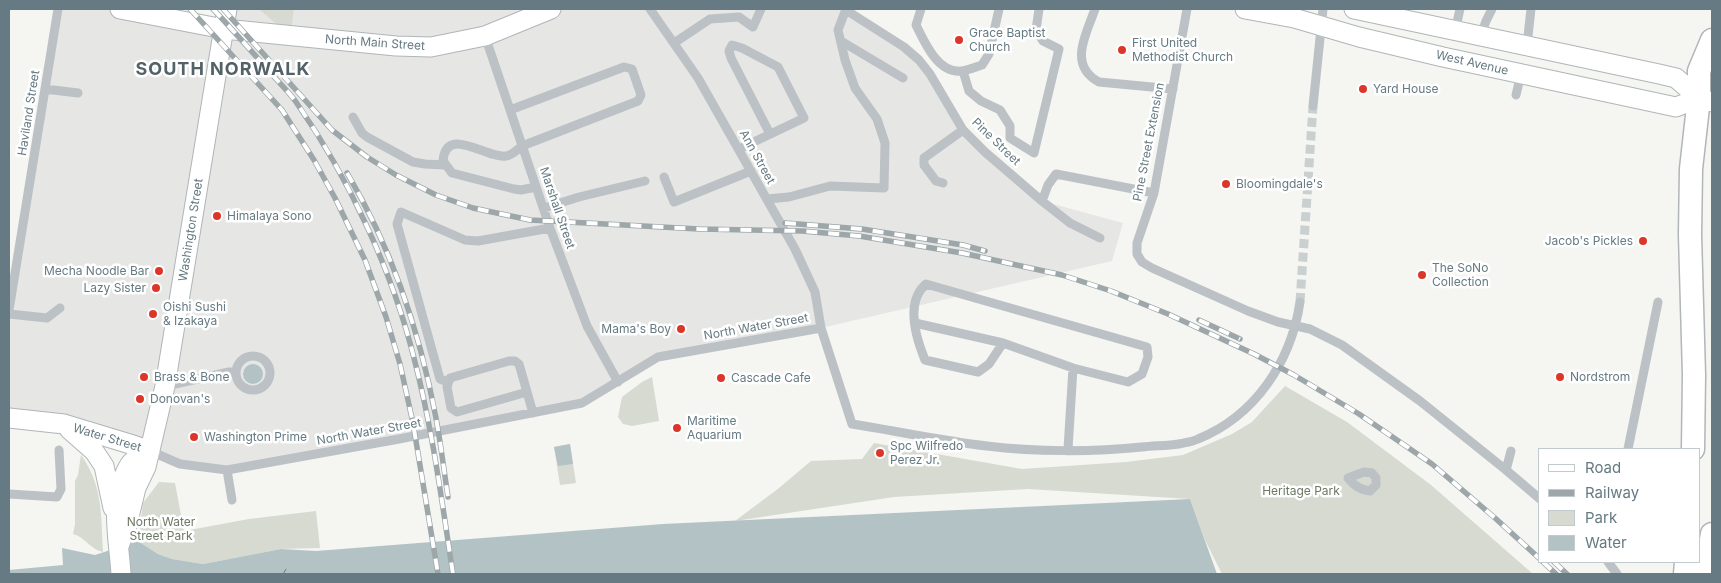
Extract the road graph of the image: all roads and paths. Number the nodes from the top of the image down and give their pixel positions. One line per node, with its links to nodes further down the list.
1 (58, 9): 32 (street, Haviland Street)
2 (120, 9): 21 (main road, North Main Street)
3 (228, 9): 21 (main road, Washington Street)
4 (551, 9): 24 (main road, North Main Street)
5 (650, 9): 27 (street, Ann Street)
6 (761, 9): 27 (street)
7 (846, 9): 26 (street); 40 (street, Pine Street)
8 (921, 9): 29 (street)
9 (999, 9): 29 (street)
10 (1039, 9): 29 (street)
11 (1096, 9): 33 (street)
12 (1187, 9): 33 (street, Pine Street Extension)
13 (1245, 9): 20 (main road, West Avenue)
14 (1354, 9): 18 (main road)
15 (1460, 9): 22 (street)
16 (1492, 9): 23 (street)
17 (1531, 9): 28 (street)
18 (1374, 11): 19 (main road)
19 (1395, 13): 22 (main road)
20 (1322, 18): 30 (main road, West Avenue); 37 (street)
21 (224, 29): 24 (main road, North Main Street); 69 (main road, Washington Street)
22 (1455, 31): 23 (main road)
23 (1481, 35): 28 (main road)
24 (485, 36): 38 (street, Marshall Street)
25 (1712, 40): 36 (highway)
26 (841, 41): 31 (street); 51 (street)
27 (674, 43): 43 (street, Ann Street)
28 (1527, 46): 30 (main road); 36 (main road)
29 (963, 71)
30 (1521, 74): 35 (street); 36 (main road, West Avenue)
31 (903, 78)
32 (46, 89): 34 (street); 58 (street, Haviland Street)
33 (1173, 89): 50 (street, Pine Street Extension)
34 (78, 93)
35 (1516, 95)
36 (1706, 100): 75 (highway)
37 (1313, 106)
38 (510, 110): 42 (street, Marshall Street); 42 (street)
39 (353, 117): 44 (street)
40 (963, 130): 48 (street); 52 (street, Pine Street)
41 (770, 134): 41 (street); 43 (street)
42 (522, 146): 44 (street); 49 (street, Marshall Street)
43 (739, 149): 45 (street, Ann Street)
44 (445, 165): 49 (street)
45 (751, 171): 46 (street); 51 (street, Ann Street)
46 (664, 177)
47 (645, 181): 53 (street)
48 (943, 183)
49 (536, 186): 53 (street, Marshall Street)
50 (1154, 193): 52 (street); 62 (street, Pine Street Extension)
51 (767, 199): 63 (street, Ann Street)
52 (1042, 201): 55 (street, Pine Street)
53 (544, 208): 54 (street, Marshall Street)
54 (550, 228): 67 (street); 68 (street, Marshall Street)
55 (1100, 238)
56 (1300, 302): 62 (street, North Water Street)
57 (1658, 302): 74 (street)
58 (9, 304)
59 (60, 308): 60 (street)
60 (9, 314)
61 (916, 323): 64 (street); 64 (street); 65 (street)
62 (1295, 326): 77 (street, North Water Street); 81 (street)
63 (821, 328): 68 (street, North Water Street); 77 (street, North Water Street)
64 (1004, 343): 65 (street)
65 (1073, 368): 77 (street)
66 (236, 372): 69 (street)
67 (448, 382): 70 (street); 70 (street)
68 (618, 382): 71 (street, North Water Street)
69 (165, 386): 78 (main road, Washington Street)
70 (527, 392): 71 (street)
71 (533, 413): 80 (street, North Water Street)
72 (9, 418): 73 (main road, Water Street)
73 (64, 424): 78 (main road, Water Street); 85 (main road, Water Street)
74 (1628, 448)
75 (1693, 448)
76 (59, 450): 82 (street)
77 (1068, 450)
78 (150, 451): 80 (street, North Water Street); 85 (main road); 87 (main road, Washington Street)
79 (1511, 451): 81 (street)
80 (227, 470): 84 (street)
81 (1506, 470): 83 (street)
82 (9, 494)
83 (1538, 497)
84 (232, 500)
85 (116, 524): 87 (main road)
86 (1712, 534): 91 (highway)
87 (119, 546): 89 (main road)
88 (1609, 563): 90 (street)
89 (121, 574)
90 (1617, 574)
91 (1705, 574)

